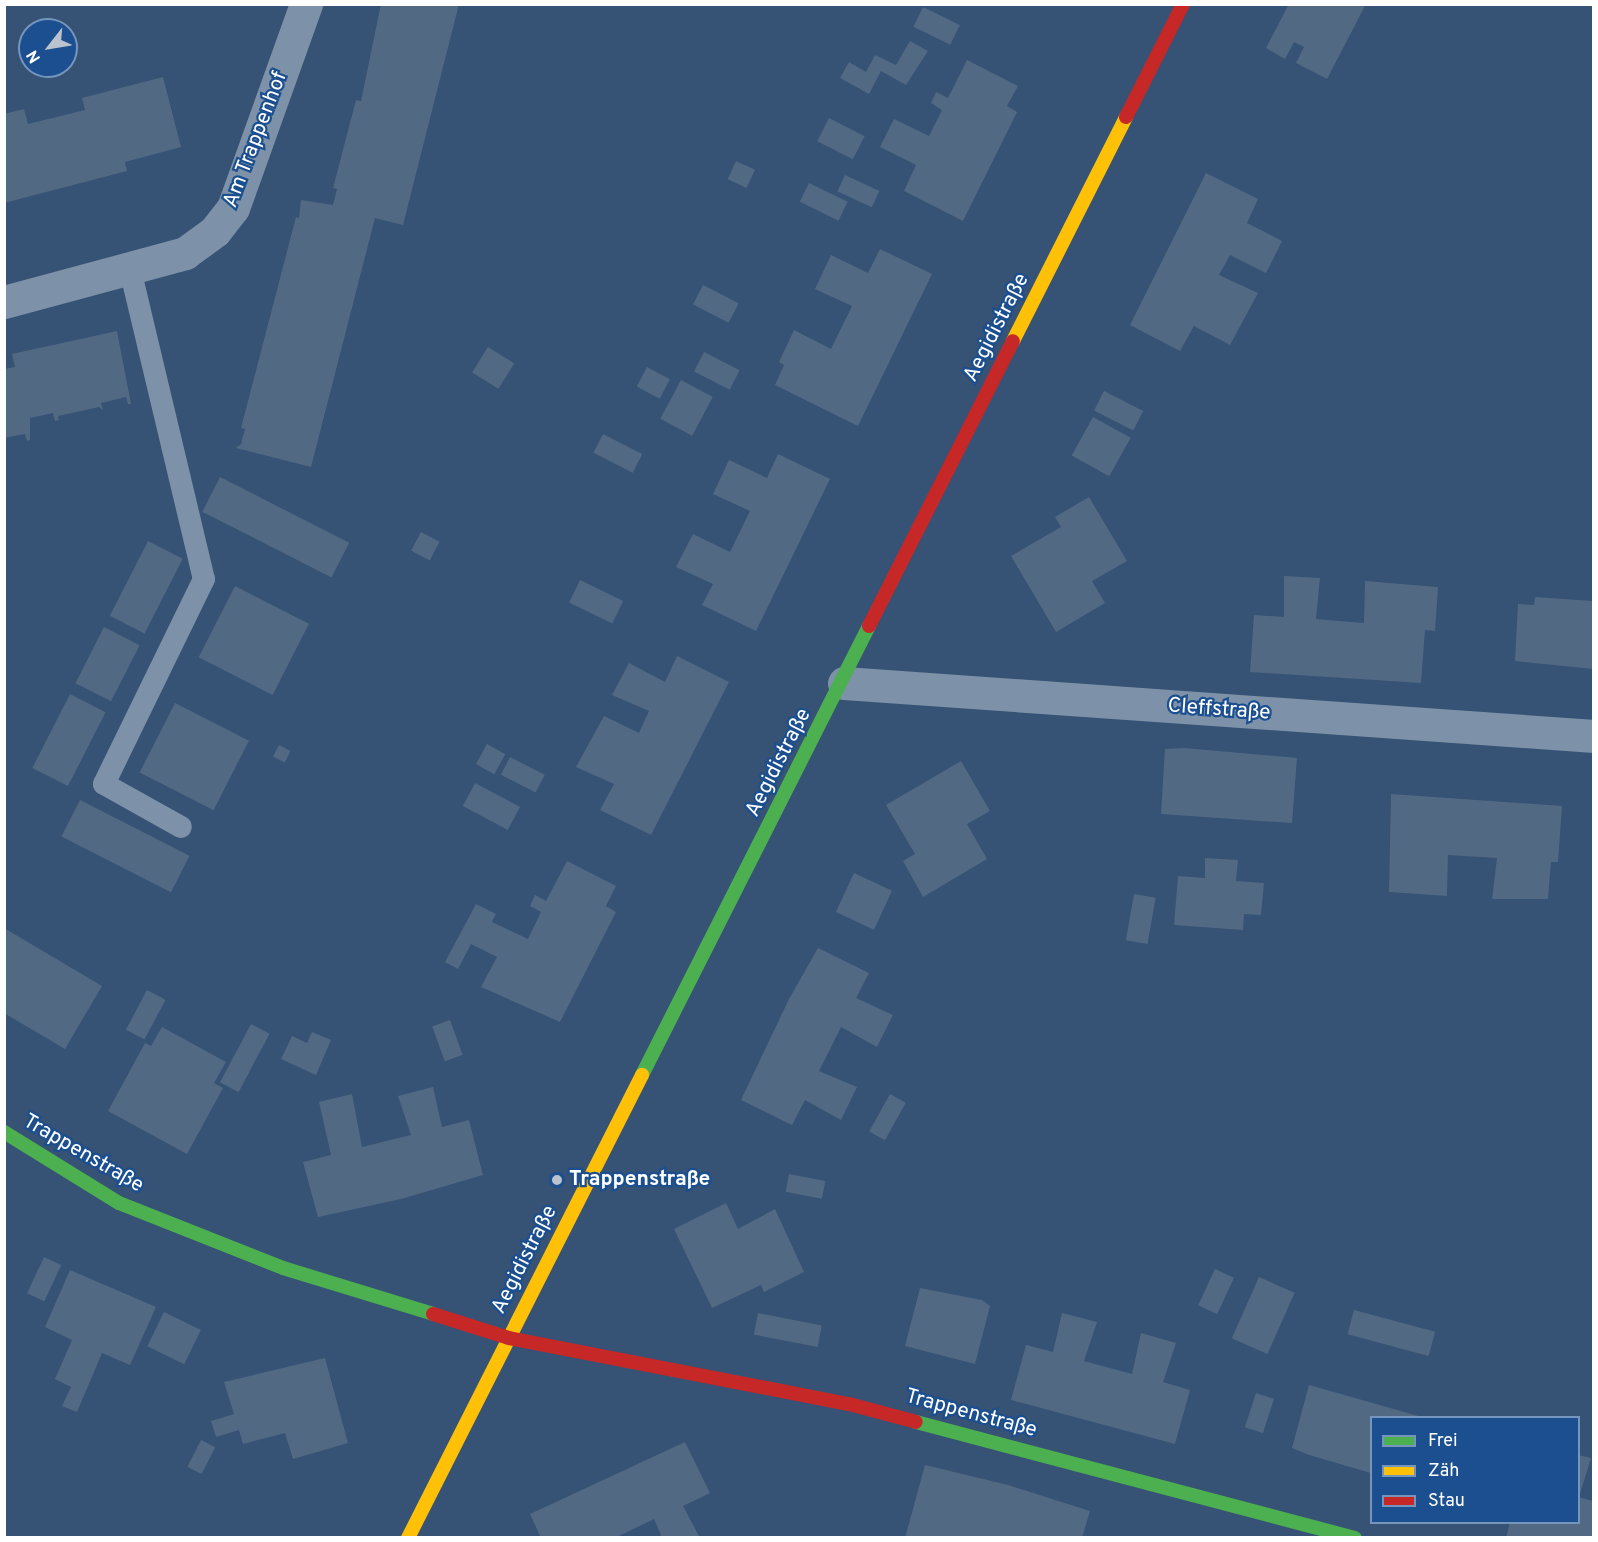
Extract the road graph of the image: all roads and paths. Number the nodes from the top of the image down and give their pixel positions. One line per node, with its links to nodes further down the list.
1 (306, 4): 3 (street, Am Trappenhof)
2 (1183, 4): 5 (street, Aegidistraße)
3 (130, 269): 4 (street, Am Trappenhof); 7 (lane)
4 (4, 303)
5 (844, 683): 6 (street, Cleffstraße); 9 (street, Aegidistraße)
6 (1593, 736)
7 (181, 827)
8 (4, 1132): 9 (street, Trappenstraße)
9 (509, 1338): 10 (street, Aegidistraße); 11 (street, Trappenstraße)
10 (408, 1538)
11 (1355, 1538)

